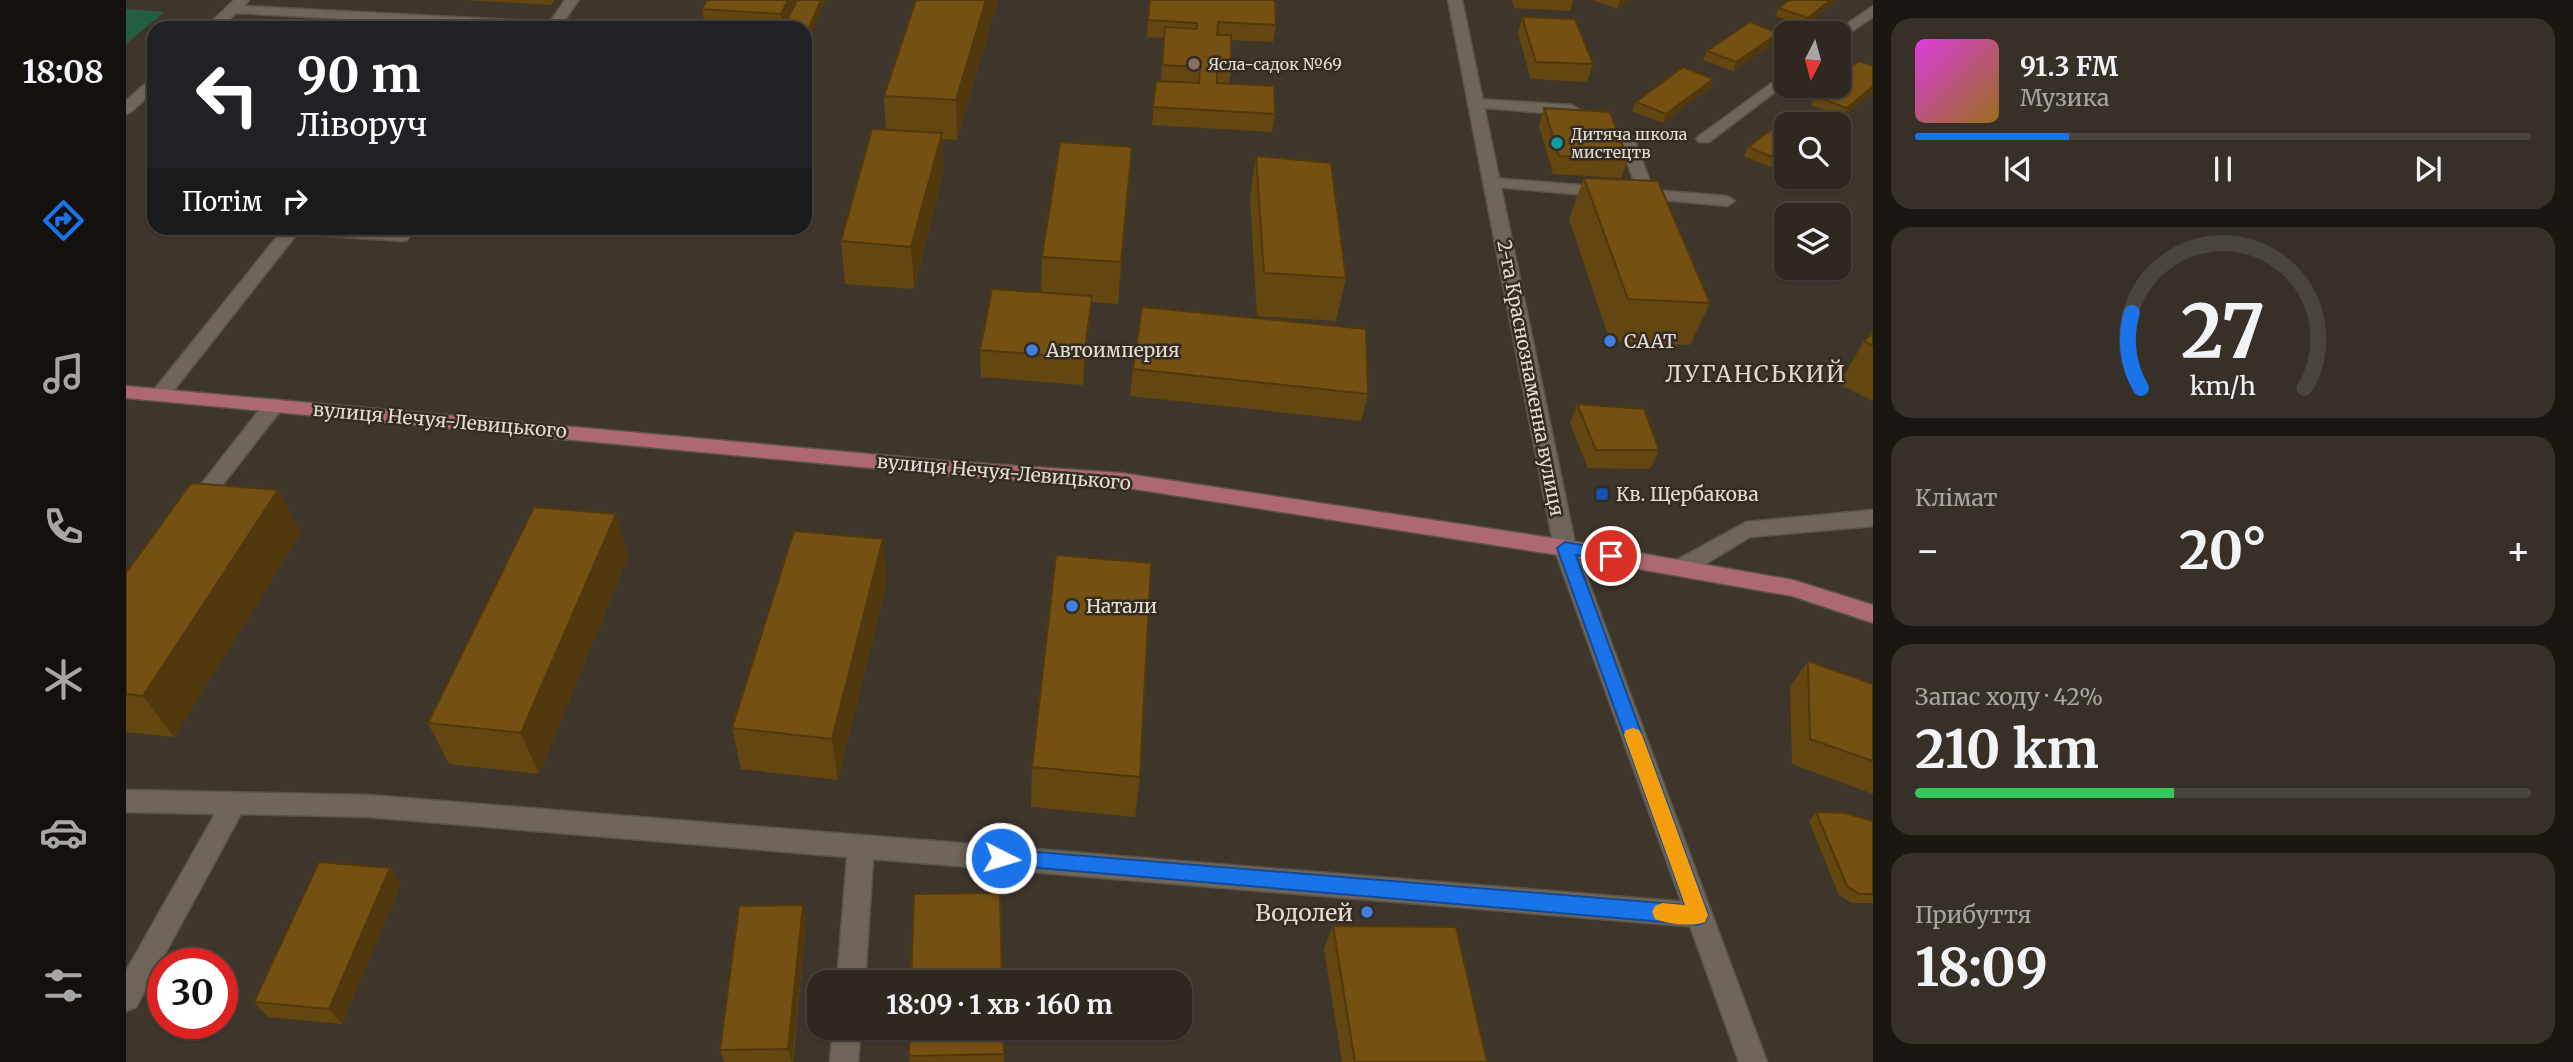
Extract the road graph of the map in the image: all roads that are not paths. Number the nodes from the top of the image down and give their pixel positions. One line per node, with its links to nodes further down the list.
1 (572, 0): 7 (street)
2 (1455, 0): 11 (street, 2-га Краснознаменна вулиця)
3 (237, 5): 5 (street); 6 (street)
4 (1873, 10): 8 (street)
5 (220, 21)
6 (467, 21)
7 (557, 21)
8 (1852, 26)
9 (1774, 86): 15 (street)
10 (147, 90): 12 (street)
11 (1476, 104): 13 (street); 16 (street, 2-га Краснознаменна вулиця)
12 (126, 109)
13 (1583, 110)
14 (1626, 138): 17 (street)
15 (1704, 139)
16 (1492, 183): 17 (street); 25 (street, 2-га Краснознаменна вулиця)
17 (1647, 195): 18 (street)
18 (1727, 201)
19 (287, 235): 21 (street)
20 (126, 392): 21 (main road, вулиця Нечуя-Левицького)
21 (160, 395): 22 (main road, вулиця Нечуя-Левицького)
22 (274, 405): 24 (street); 25 (main road, вулиця Нечуя-Левицького)
23 (1873, 518): 26 (street)
24 (184, 519)
25 (1565, 548): 26 (main road, вулиця Нечуя-Левицького); 31 (street, 2-га Краснознаменна вулиця)
26 (1681, 568): 27 (main road, вулиця Нечуя-Левицького)
27 (1873, 614)
28 (126, 801): 29 (street)
29 (234, 804): 30 (street); 33 (street)
30 (861, 846): 31 (street); 32 (street)
31 (1698, 915): 36 (street, 2-га Краснознаменна вулиця)
32 (852, 970)
33 (126, 998)
34 (846, 1040): 35 (street)
35 (844, 1062)
36 (1753, 1062)

